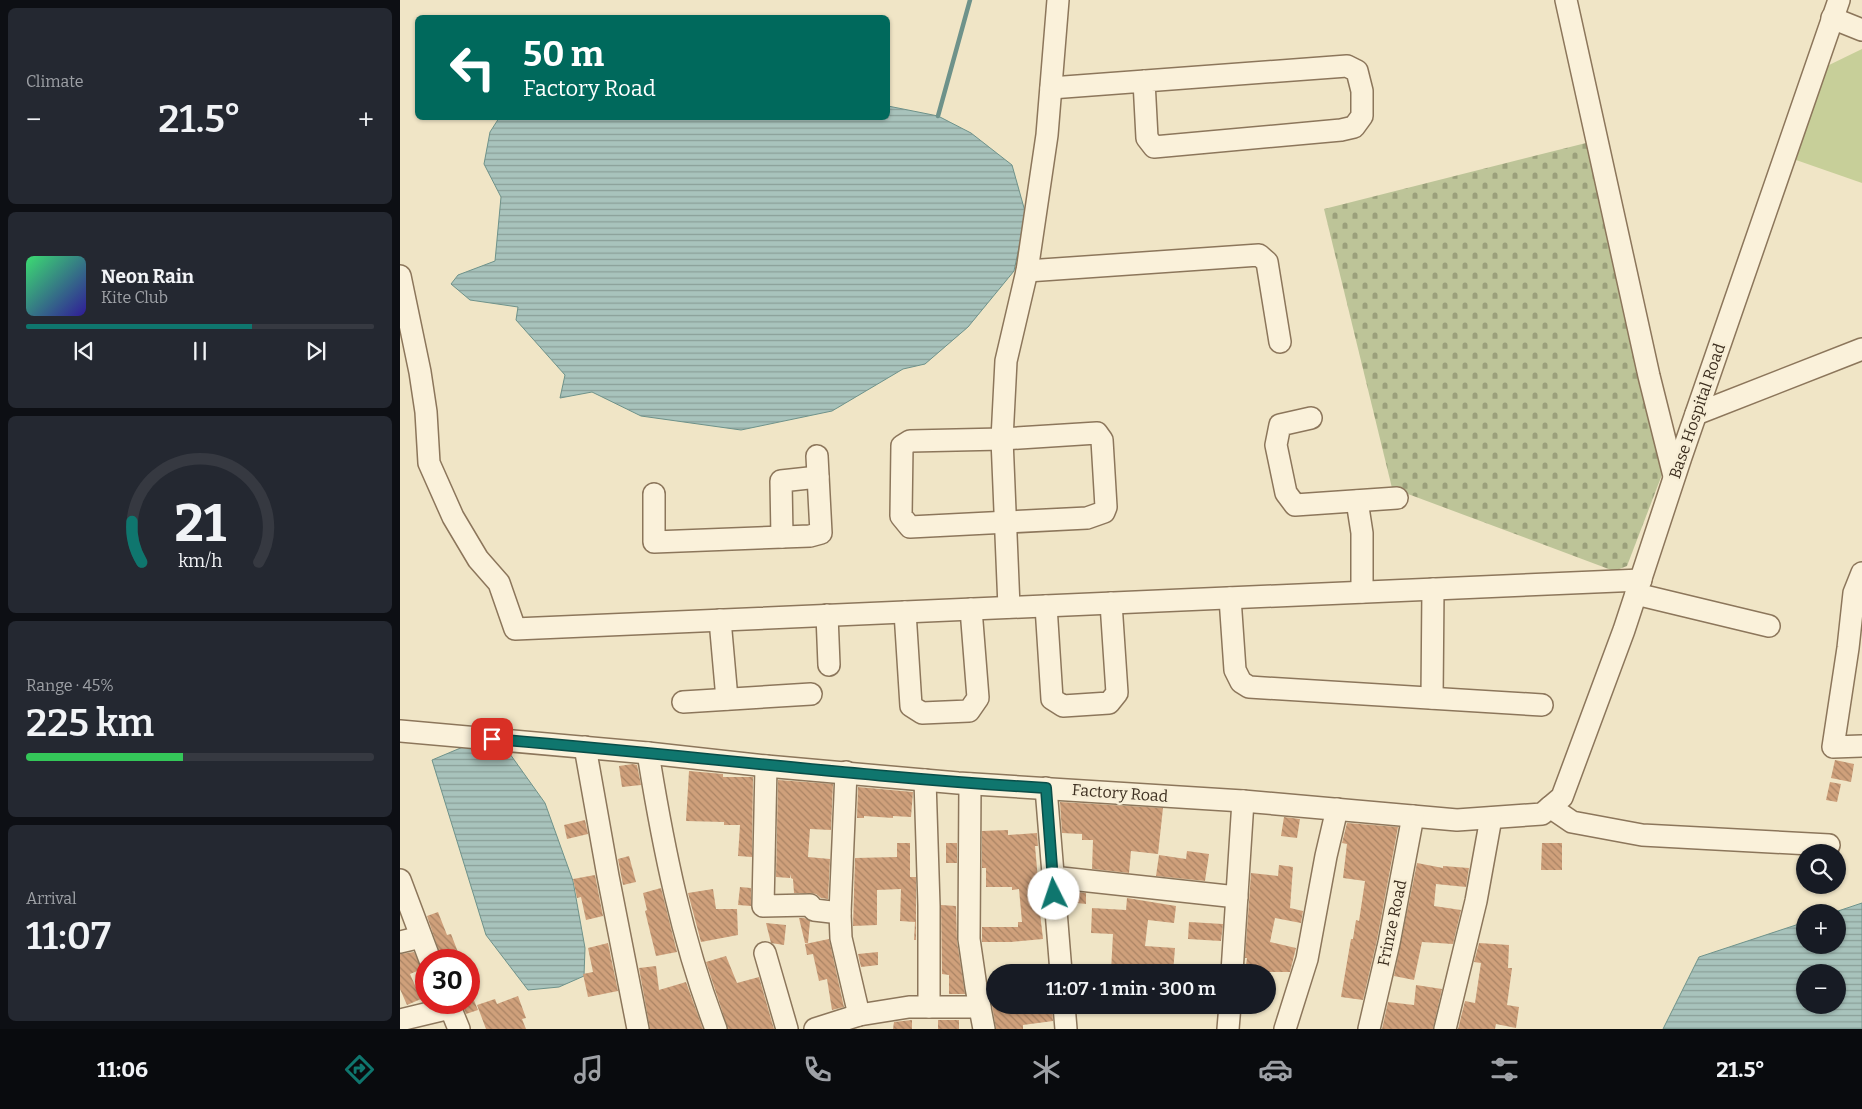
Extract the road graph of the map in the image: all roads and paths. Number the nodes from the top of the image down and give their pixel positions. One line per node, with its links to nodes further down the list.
1 (1058, 0): 6 (street)
2 (1566, 0): 14 (street)
3 (1836, 9): 4 (street); 11 (street, Base Hospital Road)
4 (1862, 30)
5 (1144, 81): 5 (street); 6 (street)
6 (1051, 88): 7 (street)
7 (1027, 271): 9 (street); 13 (street)
8 (400, 276): 31 (street)
9 (1280, 342)
10 (1862, 350): 11 (street)
11 (1696, 414): 14 (street, Base Hospital Road)
12 (1311, 418): 17 (street)
13 (1002, 439): 18 (street); 18 (street); 18 (street)
14 (1674, 477): 21 (street, Base Hospital Road)
15 (654, 494): 19 (street)
16 (1397, 498): 17 (street)
17 (1357, 501): 23 (street)
18 (1005, 522): 27 (street)
19 (782, 537): 19 (street)
20 (1862, 573): 33 (street)
21 (1638, 587): 22 (street); 32 (street); 51 (street, Base Hospital Road)
22 (1433, 589): 23 (street); 36 (street)
23 (1362, 592): 24 (street)
24 (1230, 598): 25 (street); 36 (street)
25 (1111, 603): 26 (street); 26 (street)
26 (1046, 606): 27 (street)
27 (1009, 607): 28 (street)
28 (971, 609): 29 (street); 29 (street)
29 (905, 612): 30 (street)
30 (827, 615): 31 (street); 34 (street)
31 (720, 620): 37 (street)
32 (1769, 626)
33 (1855, 649): 41 (street)
34 (829, 665)
35 (811, 694): 37 (street)
36 (1432, 698): 39 (street)
37 (727, 699): 38 (street)
38 (683, 702)
39 (1542, 705)
40 (400, 731): 42 (street, Factory Road)
41 (1862, 746)
42 (585, 747): 43 (street, Factory Road); 74 (street)
43 (648, 752): 44 (street, Factory Road); 75 (street)
44 (766, 766): 45 (street, Factory Road); 58 (street)
45 (846, 772): 46 (street, Factory Road); 58 (street)
46 (926, 780): 47 (street, Factory Road); 65 (street)
47 (970, 784): 48 (street, Factory Road); 66 (street)
48 (1046, 788): 49 (street, Factory Road); 55 (street)
49 (1243, 801): 50 (street, Factory Road); 57 (street)
50 (1337, 809): 52 (street, Factory Road); 81 (street)
51 (1546, 811): 53 (street, Factory Road); 54 (street)
52 (1413, 816): 53 (street, Factory Road); 82 (street, Frinze Road)
53 (1491, 818): 83 (street)
54 (1810, 844)
55 (1052, 877): 57 (street); 63 (street)
56 (400, 880): 59 (street)
57 (1237, 897): 64 (street)
58 (840, 913): 71 (street)
59 (421, 937): 60 (street); 61 (street)
60 (400, 942)
61 (426, 949)
62 (766, 953): 76 (street)
63 (1060, 964)
64 (1233, 964)
65 (929, 1007): 66 (street); 71 (street)
66 (980, 1007): 78 (street)
67 (420, 1014): 72 (street)
68 (453, 1014): 73 (street)
69 (1065, 1014): 79 (street)
70 (1229, 1014): 80 (street)
71 (859, 1016): 77 (street)
72 (400, 1020)
73 (459, 1029)
74 (638, 1029)
75 (716, 1029)
76 (787, 1029)
77 (817, 1029)
78 (984, 1029)
79 (1066, 1029)
80 (1228, 1029)
81 (1285, 1029)
82 (1369, 1029)
83 (1445, 1029)

